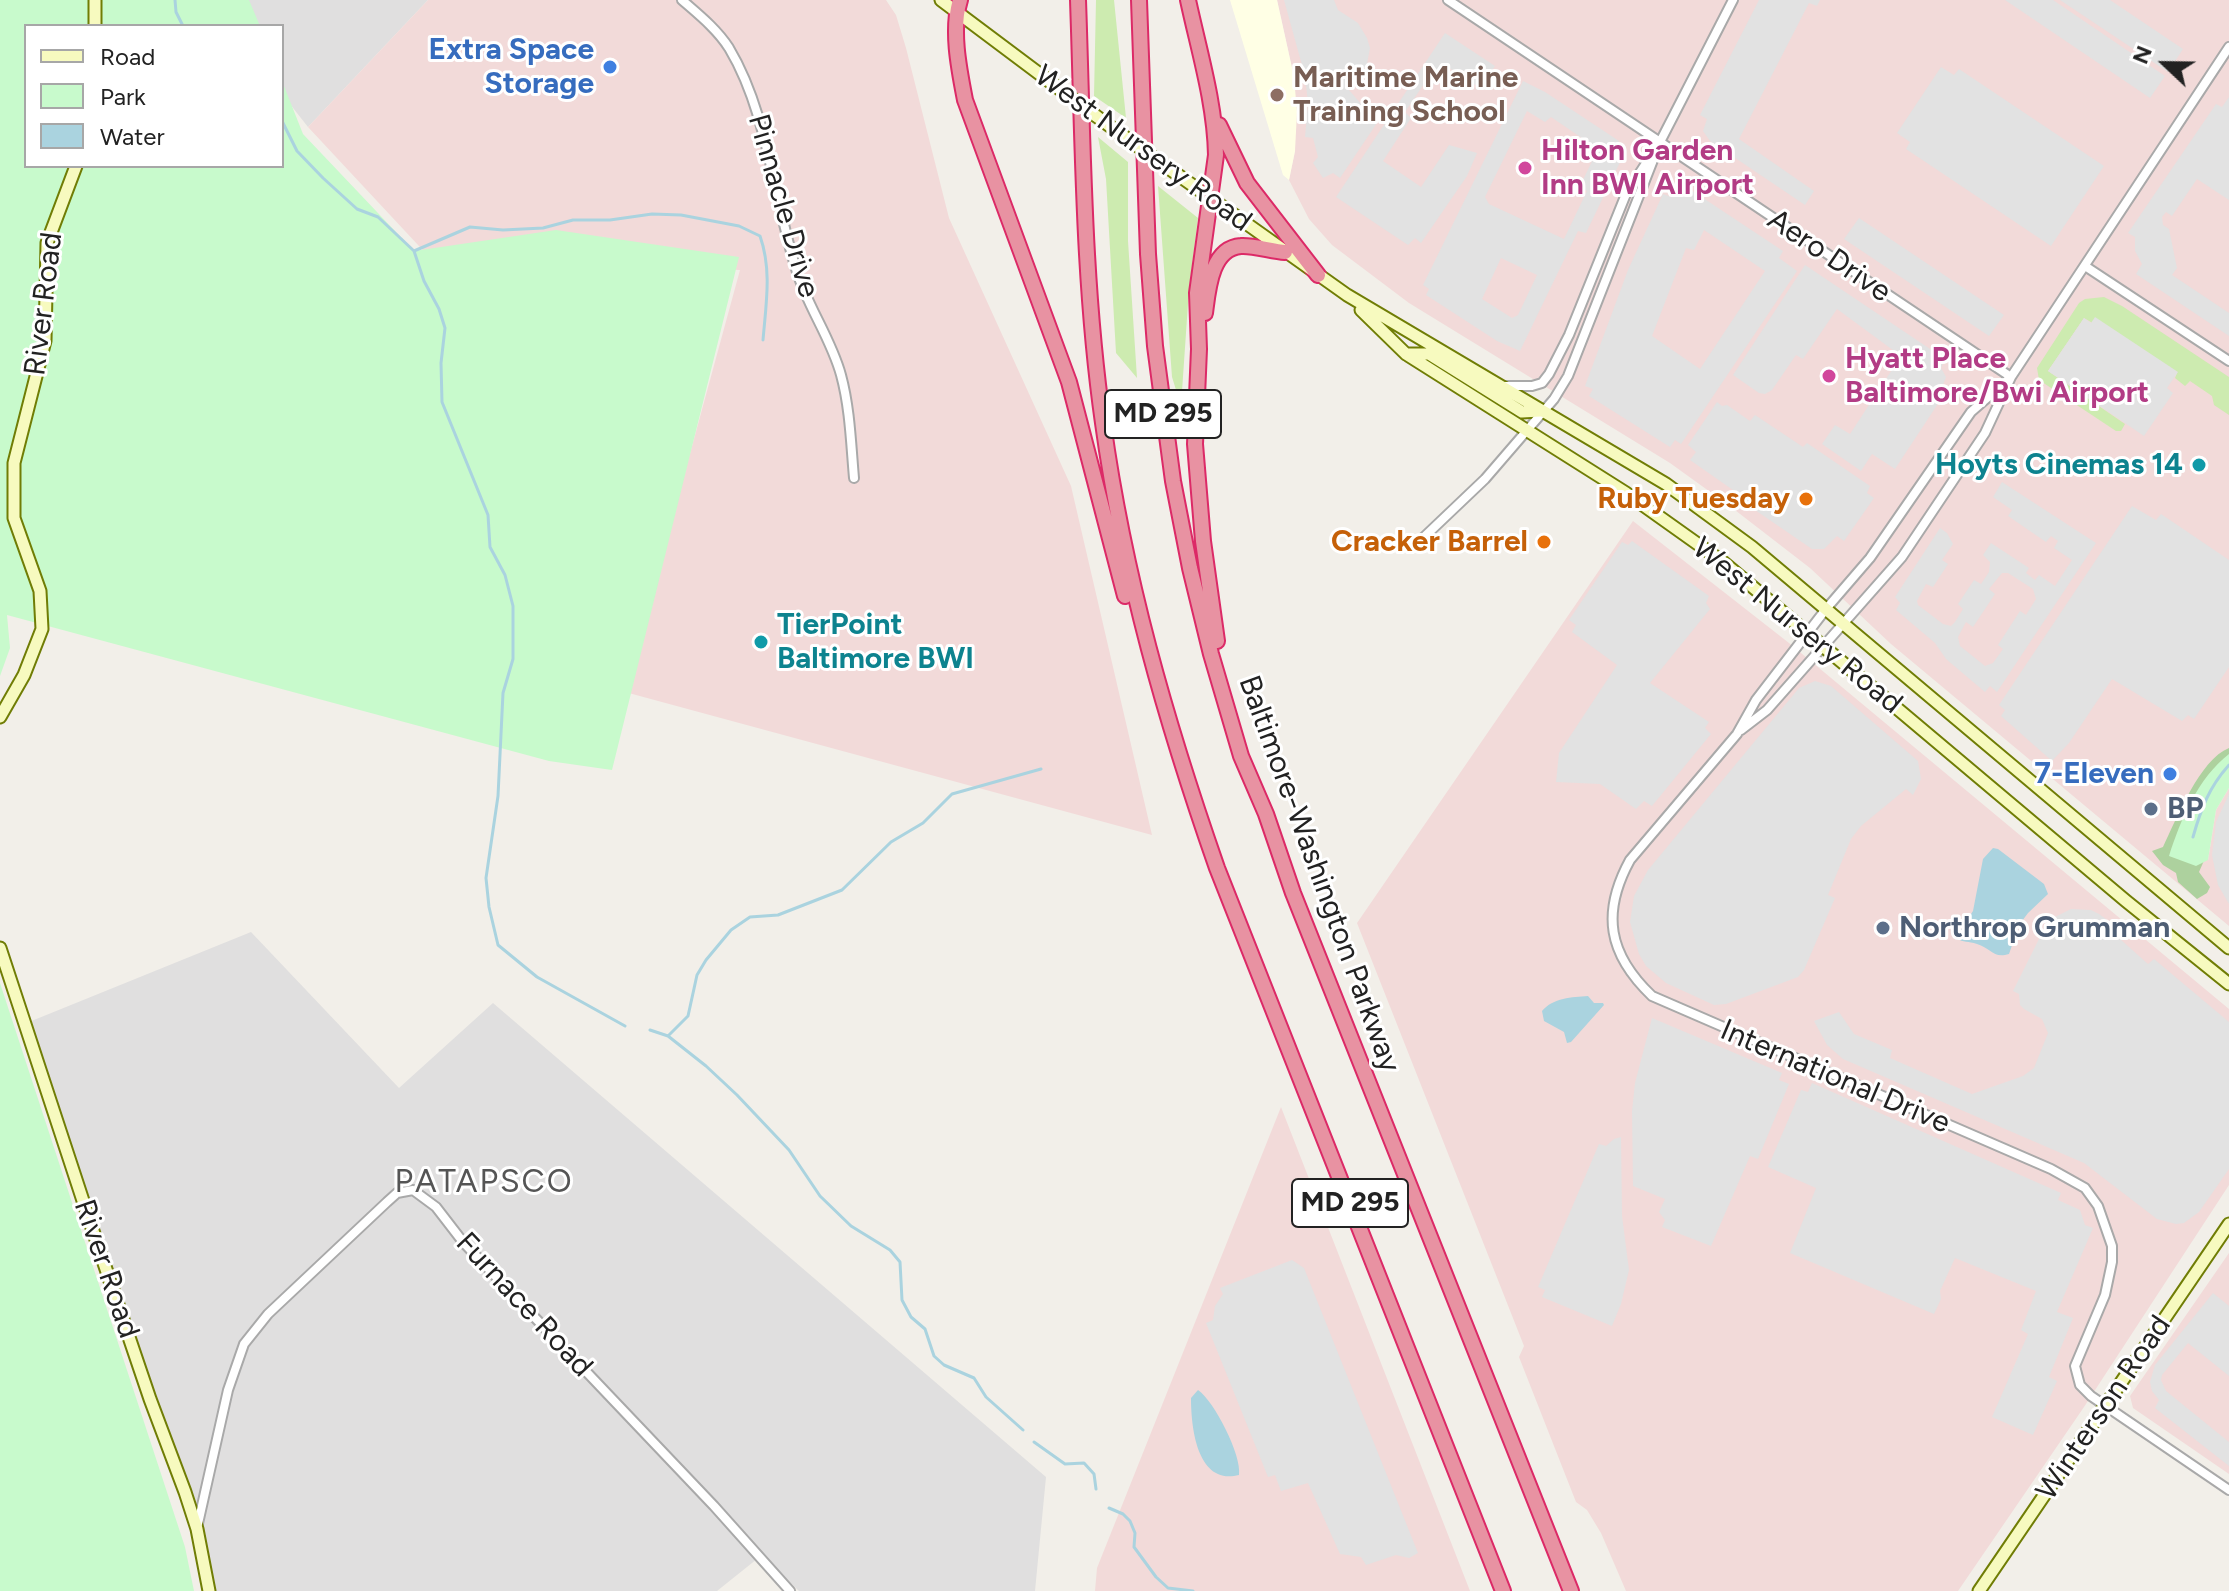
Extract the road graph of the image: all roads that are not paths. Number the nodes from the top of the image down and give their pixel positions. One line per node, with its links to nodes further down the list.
1 (95, 0): 10 (main road)
2 (682, 0): 27 (street, Pinnacle Drive)
3 (941, 0): 9 (main road, West Nursery Road)
4 (1078, 0): 35 (highway, MD 295)
5 (1139, 0): 36 (highway, Baltimore-Washington Parkway / MD 295)
6 (1188, 0): 12 (highway)
7 (1448, 0): 13 (street, Aero Drive)
8 (1733, 0): 13 (street)
9 (958, 6): 15 (main road, West Nursery Road, bridge); 35 (highway)
10 (95, 24)
11 (2229, 47): 17 (street, International Drive)
12 (1212, 110): 15 (highway); 18 (highway)
13 (1660, 142): 23 (street, Aero Drive); 24 (street); 25 (street)
14 (75, 168): 33 (main road, River Road)
15 (1210, 199): 16 (main road, West Nursery Road); 20 (highway)
16 (1285, 252): 18 (main road, West Nursery Road); 20 (highway)
17 (2085, 266): 22 (street); 23 (street, International Drive)
18 (1318, 275): 19 (main road, West Nursery Road)
19 (1347, 295): 21 (main road, West Nursery Road); 24 (main road, West Nursery Road)
20 (1199, 349): 36 (highway)
21 (1406, 354): 25 (main road); 26 (main road, West Nursery Road)
22 (2229, 361)
23 (2011, 377): 29 (street, International Drive); 30 (street, International Drive)
24 (1496, 385): 25 (main road, West Nursery Road)
25 (1543, 411): 26 (street); 29 (main road, West Nursery Road)
26 (1526, 430): 28 (street); 31 (main road, West Nursery Road)
27 (854, 478)
28 (1423, 538)
29 (1826, 609): 30 (main road, West Nursery Road); 31 (street, International Drive)
30 (1844, 625): 32 (street, International Drive); 38 (main road, West Nursery Road)
31 (1808, 632): 32 (main road, West Nursery Road); 34 (street, International Drive)
32 (1825, 647): 34 (street, International Drive); 39 (main road, West Nursery Road)
33 (0, 717)
34 (1737, 734): 41 (street, International Drive)
35 (1175, 748): 44 (highway, MD 295)
36 (1266, 814): 49 (highway, Baltimore-Washington Parkway / MD 295)
37 (0, 948): 43 (main road, River Road)
38 (2229, 948)
39 (2229, 984)
40 (2229, 1224): 41 (main road, Winterson Road)
41 (2105, 1405): 42 (street, International Drive); 50 (main road, Winterson Road)
42 (2229, 1490)
43 (197, 1529): 45 (main road, River Road); 46 (street, Furnace Road)
44 (1489, 1556): 47 (highway, MD 295); 48 (highway)
45 (209, 1591)
46 (790, 1591)
47 (1503, 1591)
48 (1510, 1591)
49 (1571, 1591)
50 (1979, 1591)

